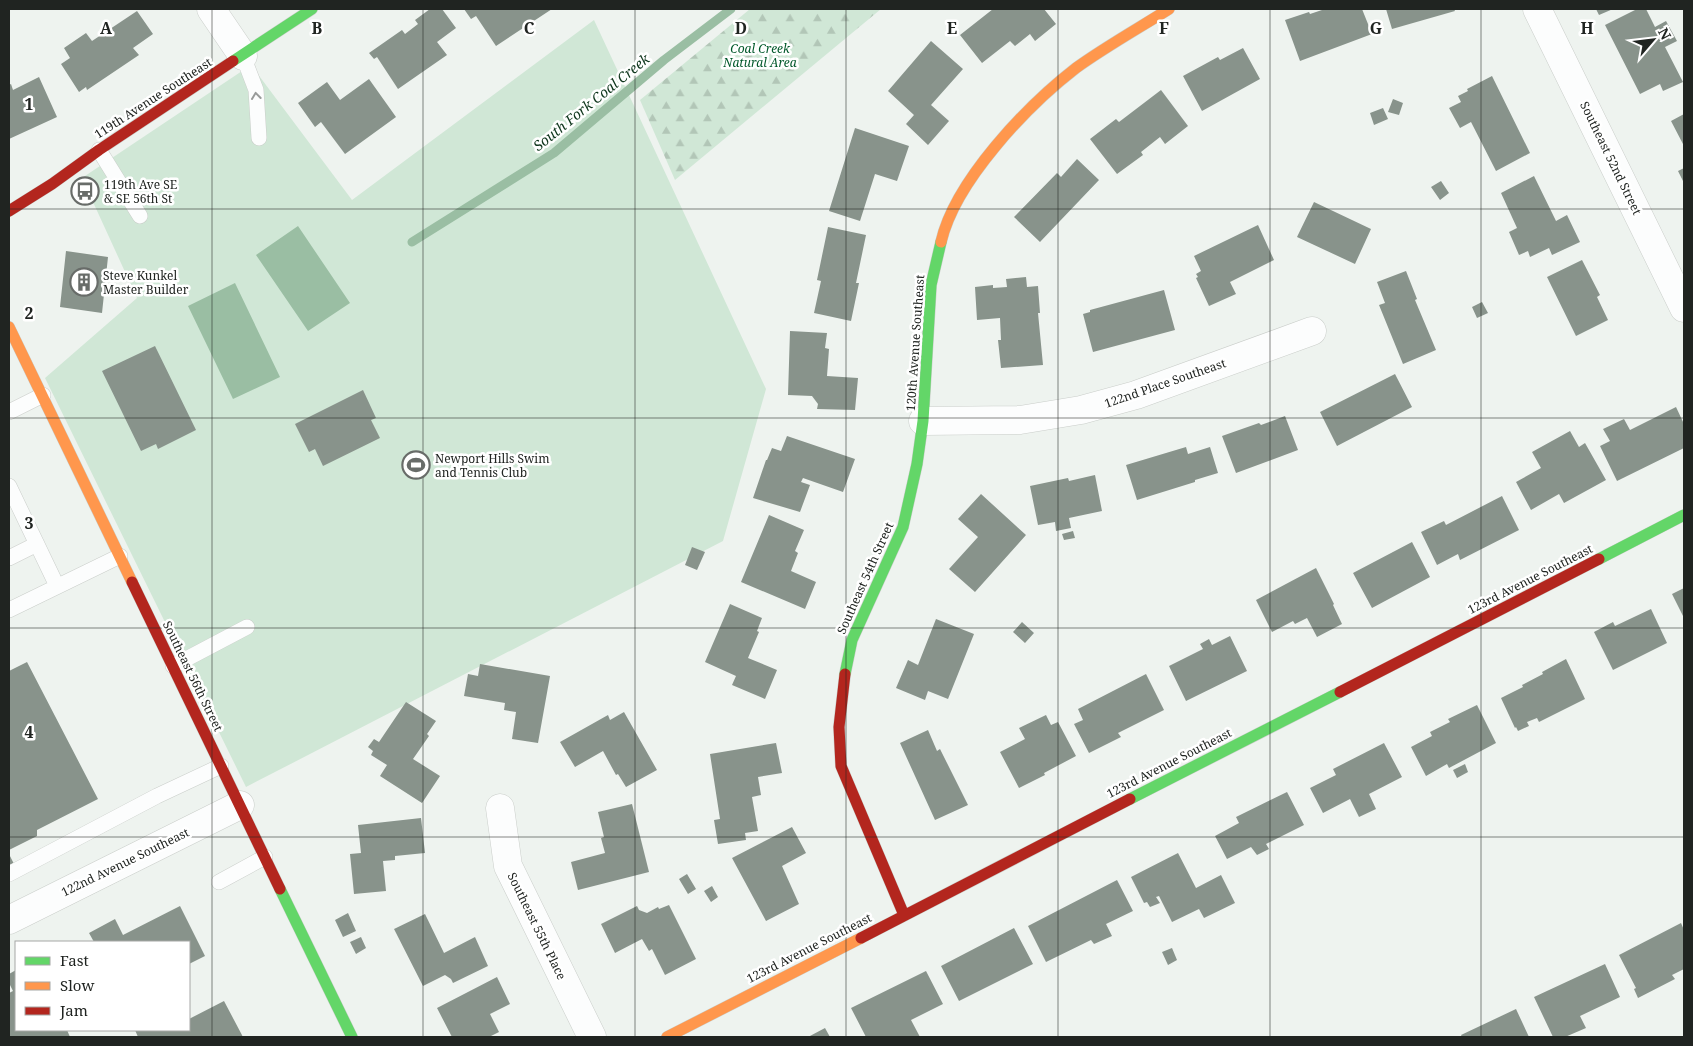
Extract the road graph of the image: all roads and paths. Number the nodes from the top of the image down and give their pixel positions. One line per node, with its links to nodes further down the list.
1 (211, 9): 5 (street)
2 (312, 9): 5 (street, 119th Avenue Southeast)
3 (1169, 9): 15 (street, 120th Avenue Southeast)
4 (1537, 9): 10 (street, Southeast 52nd Street)
5 (243, 56): 6 (lane, one-way to 5); 7 (street, 119th Avenue Southeast)
6 (259, 138)
7 (99, 150): 8 (street, 119th Avenue Southeast); 9 (lane)
8 (9, 211)
9 (140, 216)
10 (1684, 308)
11 (9, 327): 13 (street, Southeast 56th Street)
12 (1312, 331): 15 (street, 122nd Place Southeast)
13 (43, 395): 14 (lane); 19 (street, Southeast 56th Street)
14 (9, 412)
15 (923, 421): 31 (street, Southeast 54th Street)
16 (9, 486): 18 (lane)
17 (1684, 515): 31 (street, 123rd Avenue Southeast)
18 (37, 544): 20 (lane); 21 (lane)
19 (120, 556): 21 (lane); 24 (street, Southeast 56th Street)
20 (9, 558)
21 (57, 586): 22 (lane)
22 (9, 610)
23 (247, 627): 24 (lane)
24 (173, 666): 25 (street, Southeast 56th Street)
25 (221, 766): 26 (street, Southeast 56th Street); 29 (lane)
26 (240, 805): 28 (street, Southeast 56th Street); 32 (street, 122nd Avenue Southeast)
27 (500, 808): 34 (street, Southeast 55th Place)
28 (265, 857): 30 (lane); 33 (street, Southeast 56th Street)
29 (9, 874)
30 (219, 882)
31 (904, 915): 35 (street, 123rd Avenue Southeast)
32 (9, 920)
33 (352, 1037)
34 (592, 1037)
35 (667, 1037)

